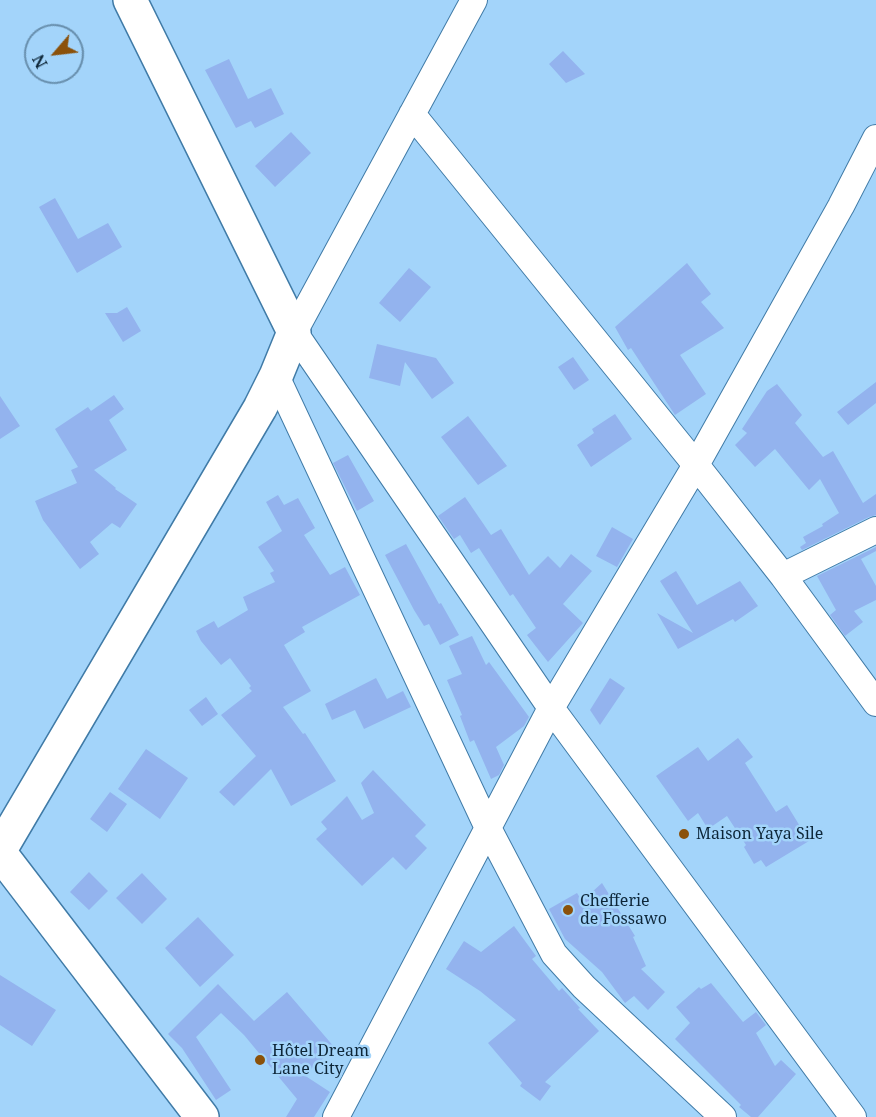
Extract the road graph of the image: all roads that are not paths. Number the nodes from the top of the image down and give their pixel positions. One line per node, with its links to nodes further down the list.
1 (130, 0): 5 (street)
2 (474, 0): 3 (street)
3 (412, 114): 5 (street); 7 (street)
4 (876, 138): 7 (street)
5 (294, 332): 6 (street); 11 (street)
6 (276, 376): 12 (street); 13 (street)
7 (696, 465): 9 (street); 11 (street)
8 (876, 530): 9 (street)
9 (783, 576): 10 (street)
10 (876, 703)
11 (551, 708): 12 (street); 17 (street)
12 (488, 828): 15 (street); 16 (street)
13 (0, 852): 14 (street)
14 (202, 1117)
15 (336, 1117)
16 (723, 1117)
17 (853, 1117)

